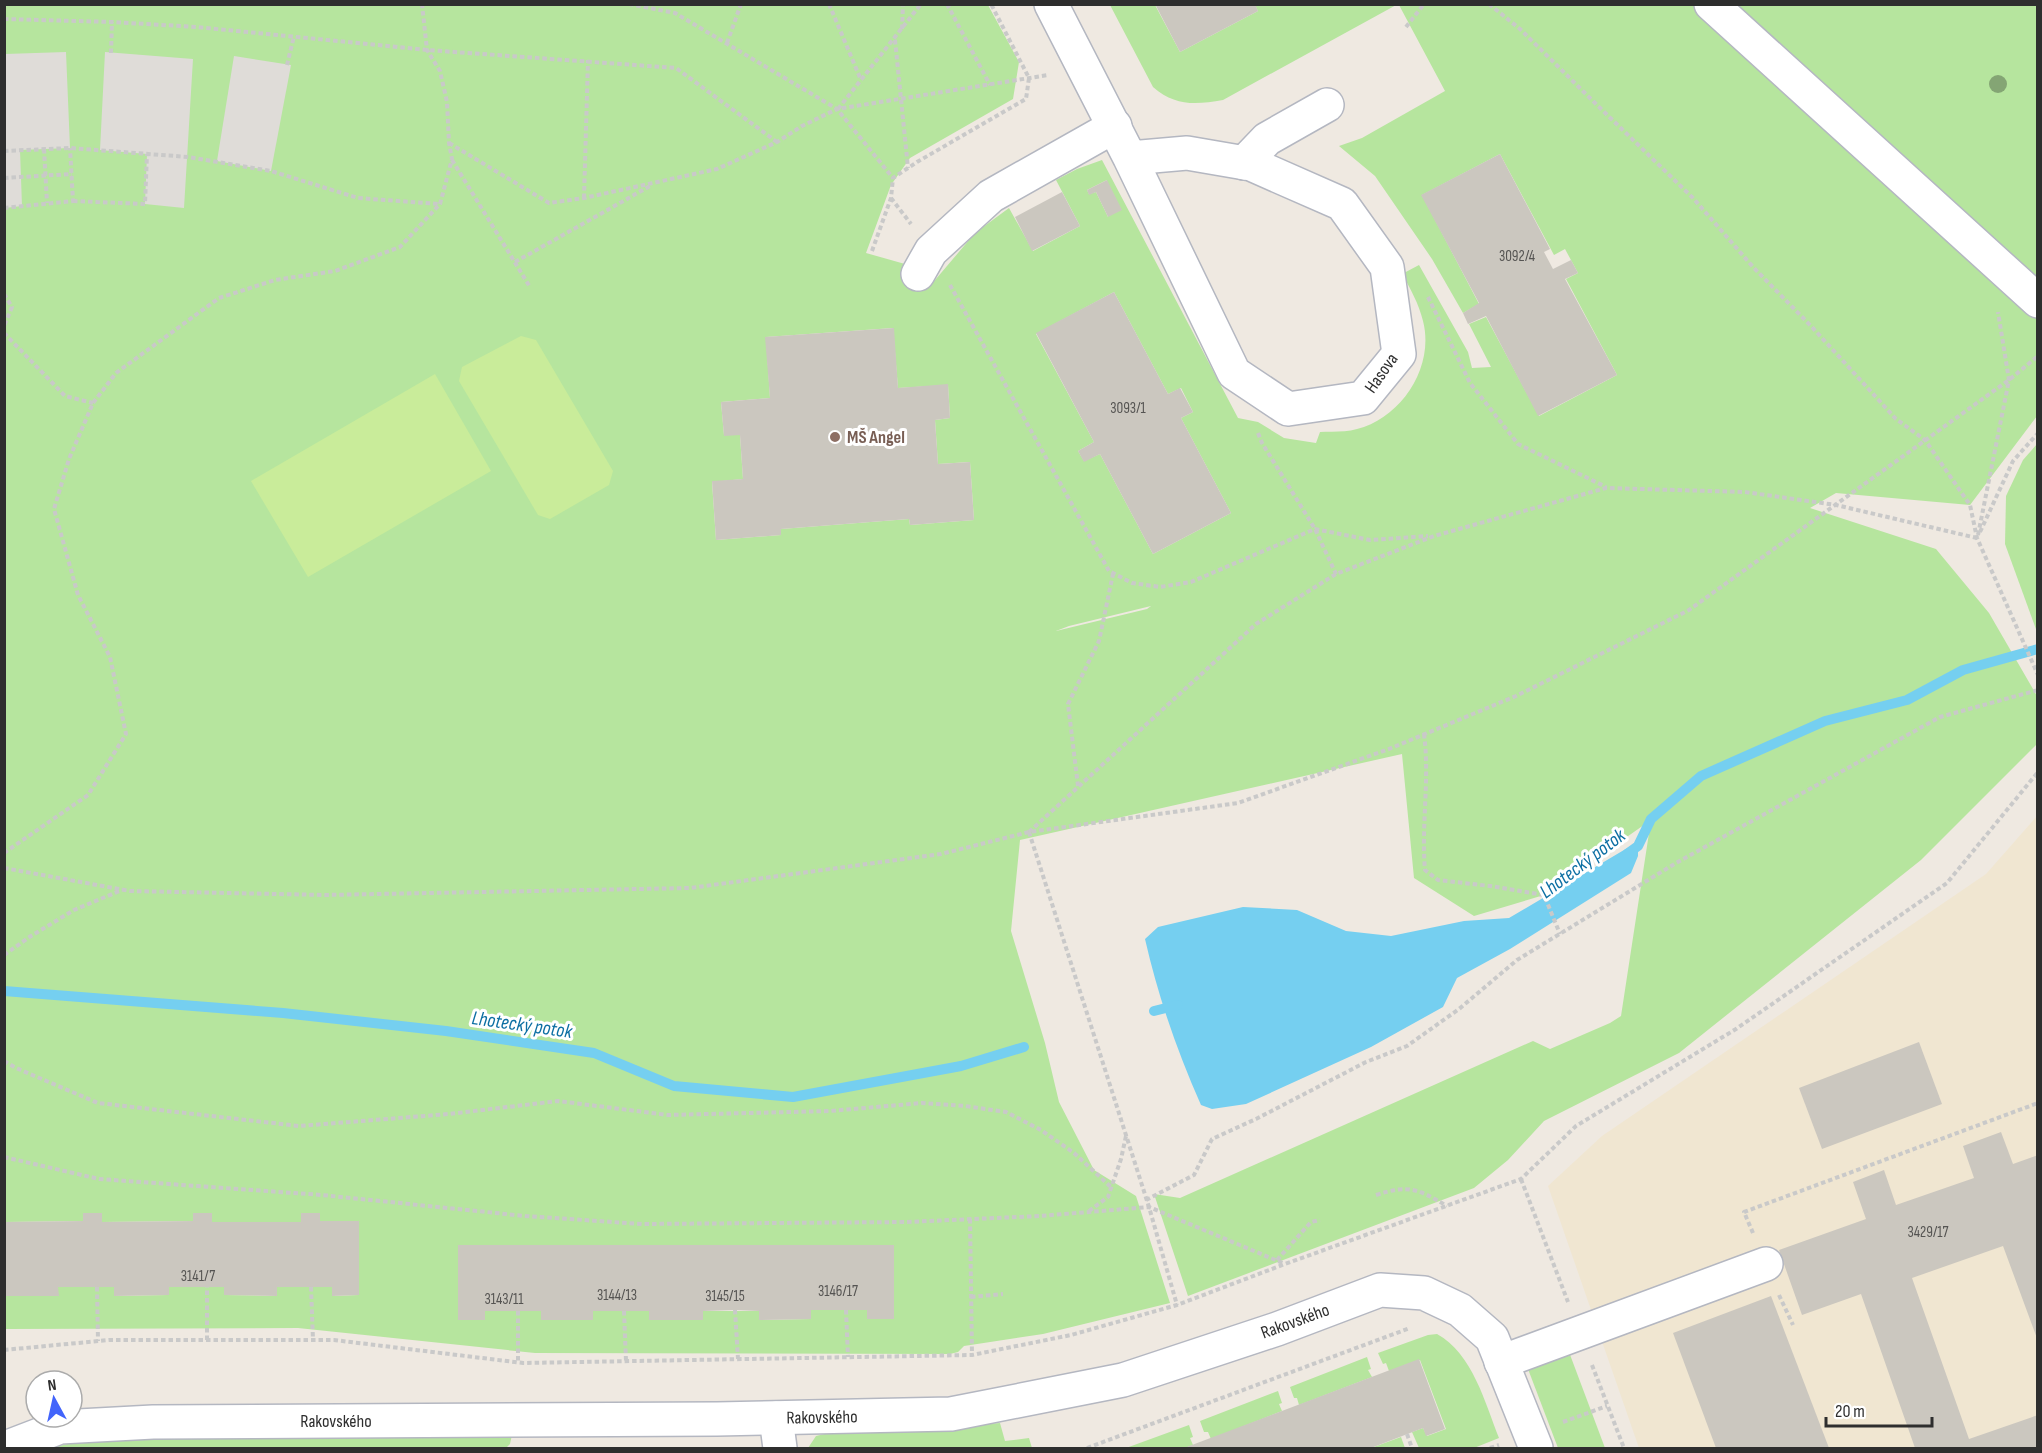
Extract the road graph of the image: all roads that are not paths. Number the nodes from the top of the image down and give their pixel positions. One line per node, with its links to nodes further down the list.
1 (1051, 4): 4 (street, Hasova)
2 (1711, 4): 8 (street)
3 (1328, 105): 6 (street)
4 (1115, 126): 5 (street, Hasova); 7 (street)
5 (1130, 158): 6 (street, Hasova); 6 (street, Hasova)
6 (1244, 163)
7 (924, 263)
8 (2037, 301)
9 (1766, 1264): 10 (street)
10 (1501, 1362): 11 (street, Rakovského); 13 (street, Rakovského)
11 (778, 1433): 12 (street, Rakovského)
12 (5, 1449)
13 (1536, 1449)

